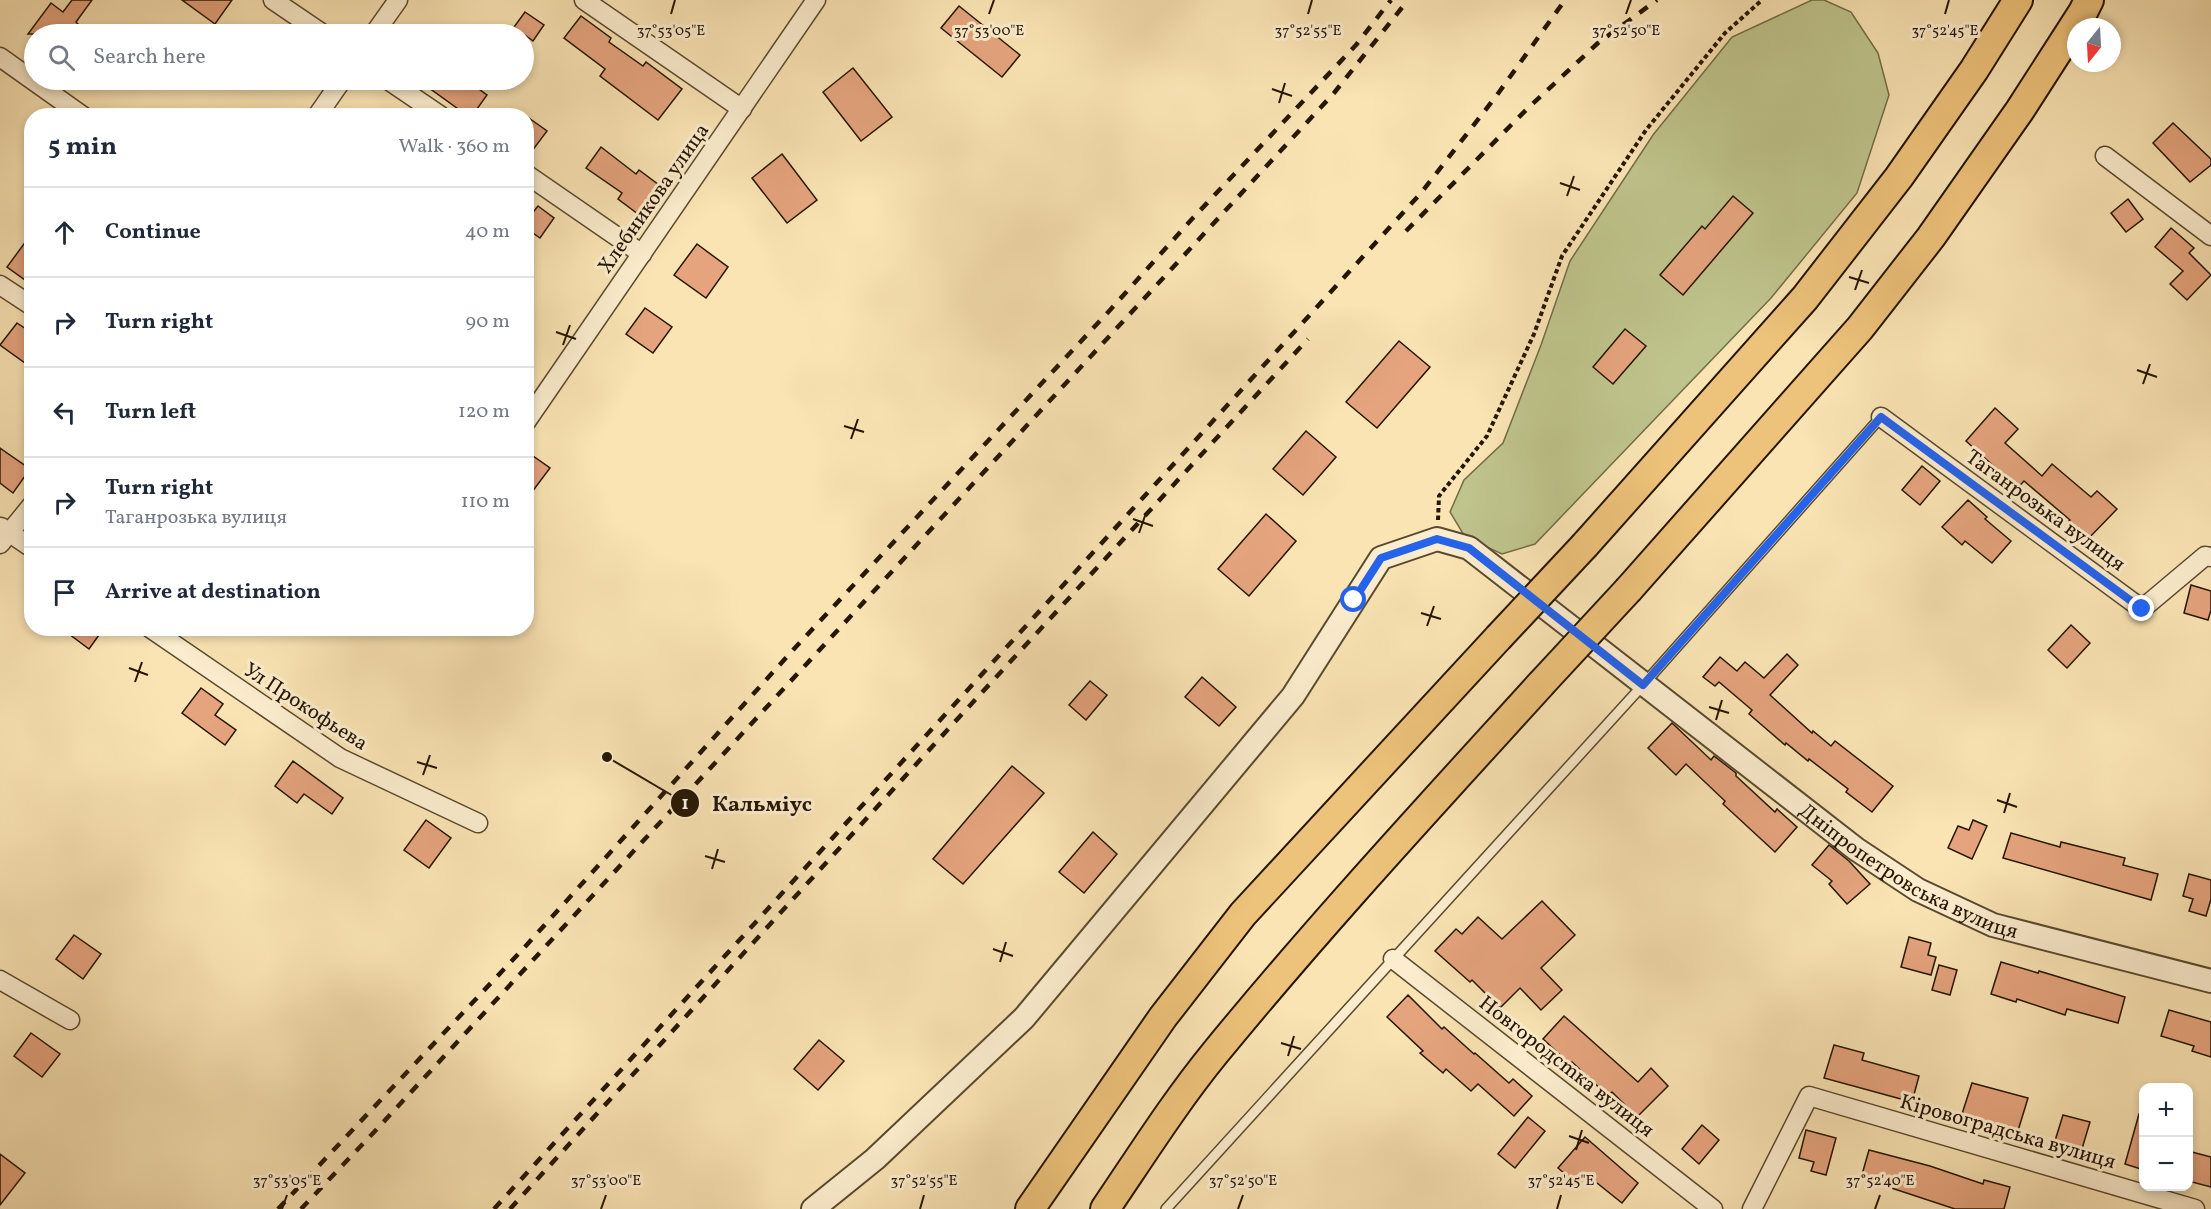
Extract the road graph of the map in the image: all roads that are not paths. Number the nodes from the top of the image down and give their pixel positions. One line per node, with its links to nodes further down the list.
1 (273, 0): 7 (street)
2 (398, 0): 8 (street)
3 (584, 0): 17 (street)
4 (816, 0): 17 (street, Хлебникова улица)
5 (2018, 0): 38 (main road, bridge)
6 (2088, 0): 39 (main road, bridge)
7 (308, 24)
8 (381, 24)
9 (0, 57): 10 (street)
10 (24, 74)
11 (46, 90): 14 (street)
12 (335, 90): 15 (street)
13 (403, 90): 16 (street)
14 (72, 108)
15 (323, 108)
16 (429, 108)
17 (742, 109): 21 (street, Хлебникова улица)
18 (2105, 156): 20 (street)
19 (534, 180): 21 (street)
20 (2211, 236)
21 (642, 254): 24 (street, Хлебникова улица)
22 (0, 285): 23 (street)
23 (24, 301)
24 (534, 410)
25 (1881, 417): 29 (street, Таганрозька вулиця); 31 (lane)
26 (24, 513): 27 (street)
27 (3, 534): 28 (street)
28 (24, 544)
29 (2209, 554)
30 (162, 636): 32 (street, Ул Прокофьева)
31 (1643, 685): 33 (lane); 35 (street, Дніпропетровська вулиця); 37 (street, Дніпропетровська вулиця)
32 (478, 824)
33 (1394, 959): 40 (lane); 41 (street, Новгородсmка вулиця)
34 (0, 980): 36 (street)
35 (2211, 981)
36 (70, 1020)
37 (813, 1209)
38 (1030, 1209)
39 (1105, 1209)
40 (1166, 1209)
41 (1713, 1209)
42 (1752, 1209): 43 (street, Кіровоградська вулиця)
43 (2195, 1209)

